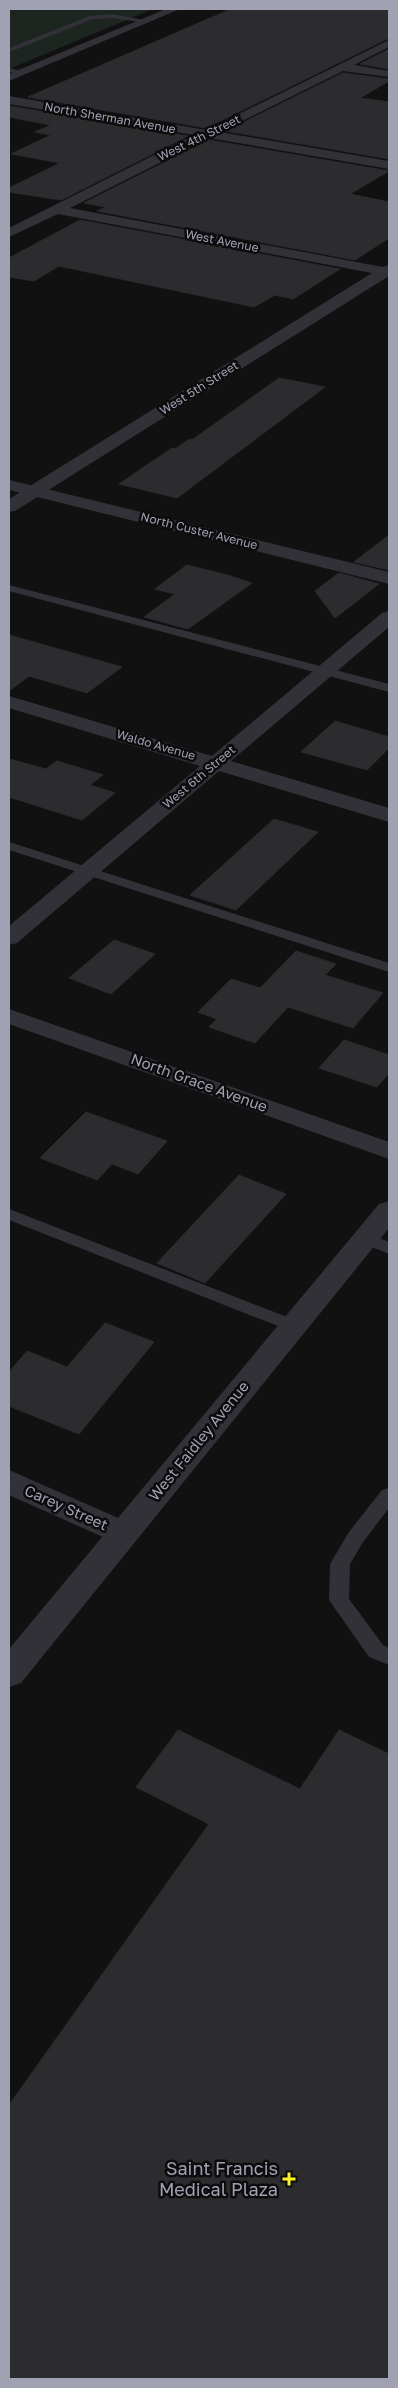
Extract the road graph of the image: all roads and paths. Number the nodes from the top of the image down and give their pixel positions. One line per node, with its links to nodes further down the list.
1 (176, 9): 2 (street)
2 (146, 21): 4 (lane); 7 (street)
3 (389, 43): 5 (street, West 4th Street)
4 (9, 50)
5 (342, 67): 8 (street); 11 (street, West 4th Street)
6 (9, 70): 7 (lane)
7 (22, 72): 9 (street)
8 (389, 74)
9 (9, 78)
10 (9, 100): 11 (street, North Sherman Avenue)
11 (208, 134): 12 (street, North Sherman Avenue); 13 (street, West 4th Street)
12 (389, 165)
13 (56, 209): 14 (street, West 4th Street); 15 (street, West Avenue)
14 (9, 233)
15 (388, 271): 17 (street, West 5th Street)
16 (9, 485): 17 (street, North Custer Avenue)
17 (34, 491): 18 (street, West 5th Street); 19 (street, North Custer Avenue)
18 (9, 507)
19 (389, 578)
20 (9, 588): 22 (lane)
21 (389, 617): 22 (street, West 6th Street)
22 (325, 671): 23 (lane); 25 (street, West 6th Street)
23 (389, 688)
24 (9, 702): 25 (street, Waldo Avenue)
25 (216, 763): 26 (street, Waldo Avenue); 28 (street, West 6th Street)
26 (389, 816)
27 (9, 846): 28 (lane)
28 (88, 871): 29 (street, West 6th Street); 30 (lane)
29 (9, 938)
30 (389, 968)
31 (9, 1016): 32 (street, North Grace Avenue)
32 (389, 1151)
33 (389, 1210): 35 (street, West Faidley Avenue)
34 (9, 1214): 36 (lane)
35 (378, 1244): 36 (street, West Faidley Avenue)
36 (294, 1326): 39 (street, West Faidley Avenue)
37 (9, 1482): 39 (street, Carey Street)
38 (389, 1495): 40 (lane)
39 (123, 1534): 41 (street, West Faidley Avenue)
40 (389, 1657)
41 (9, 1673)

